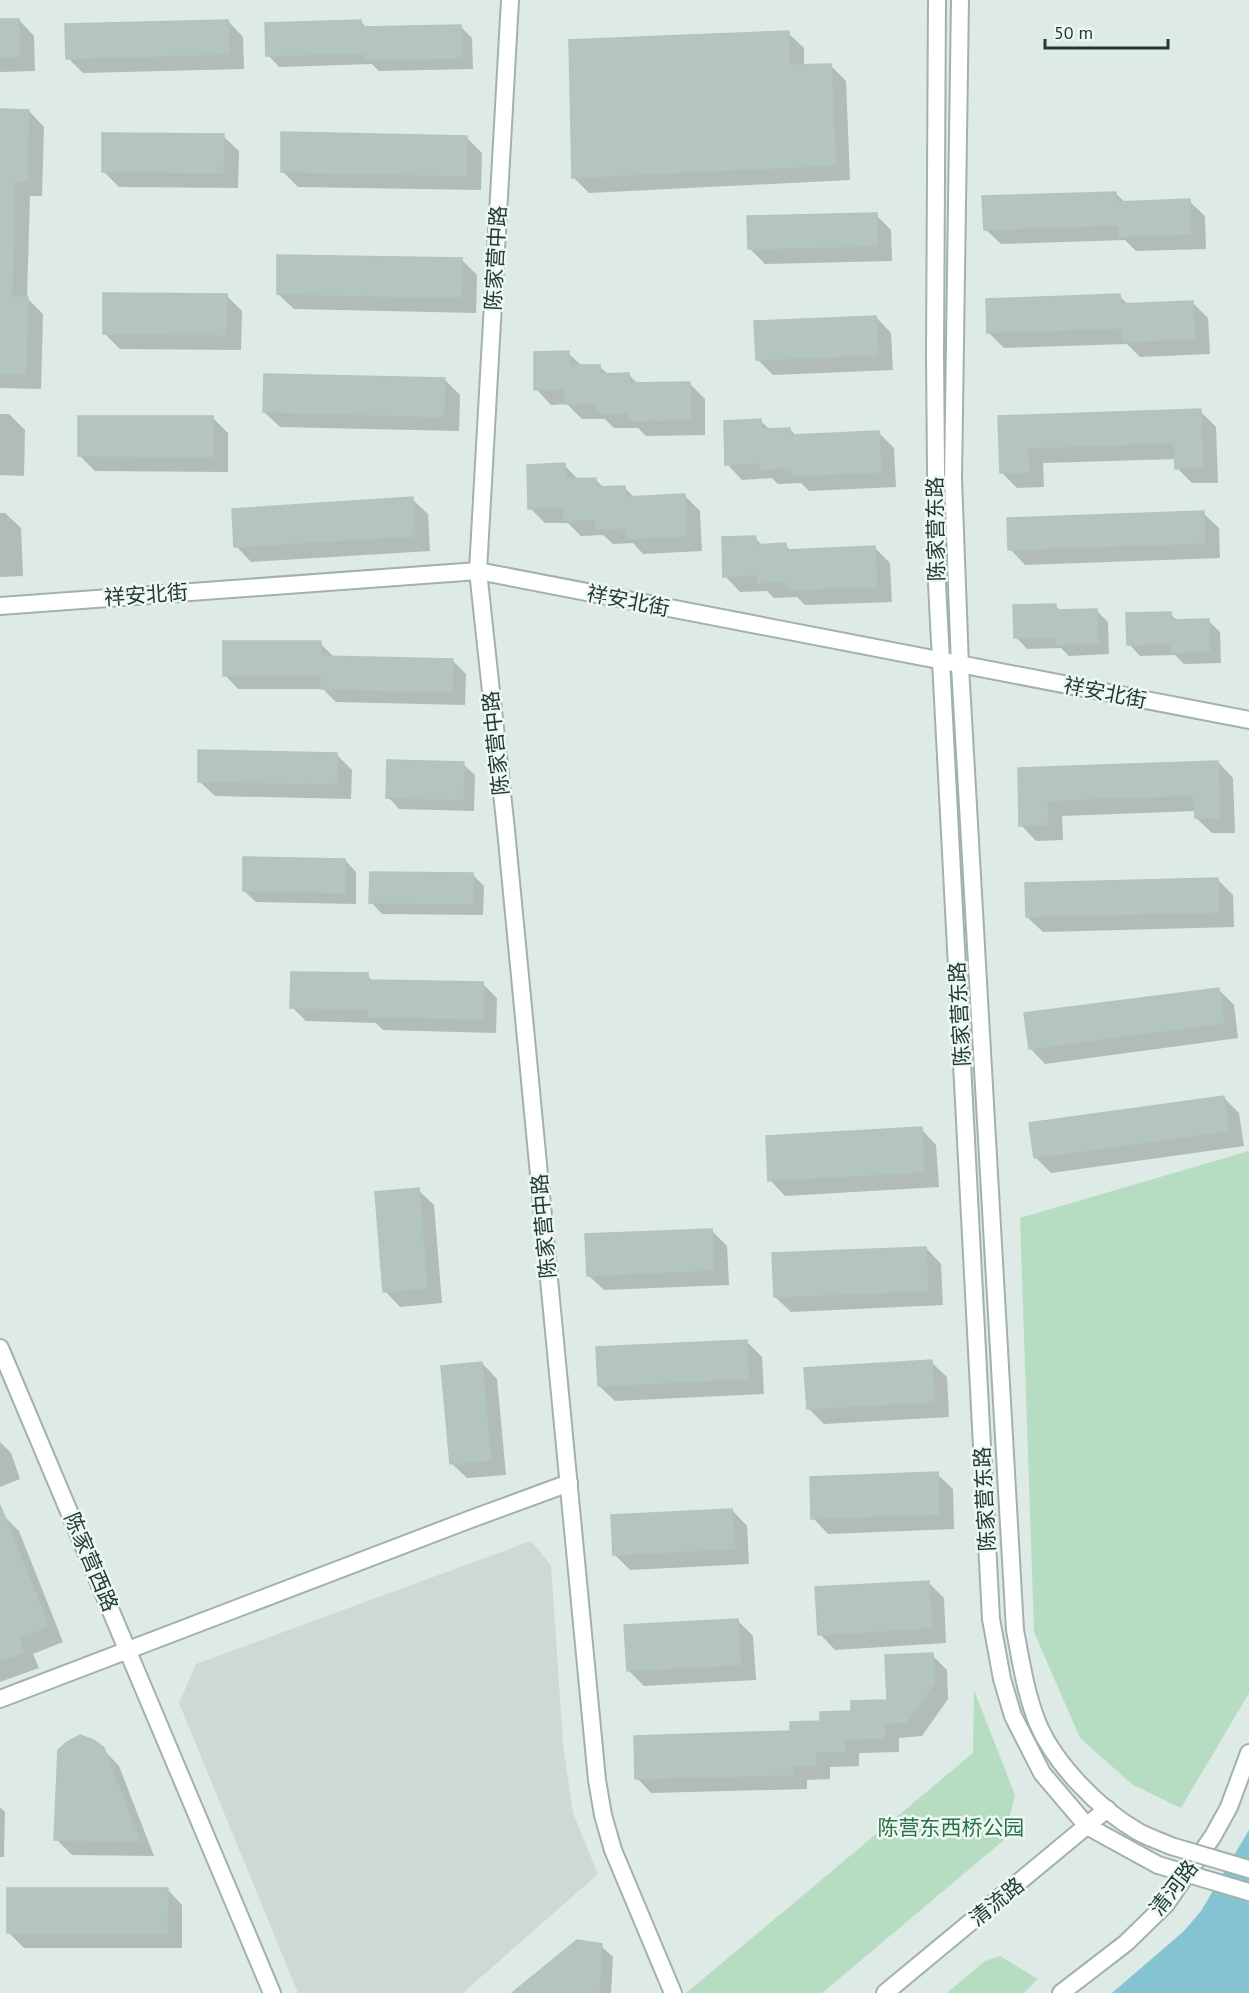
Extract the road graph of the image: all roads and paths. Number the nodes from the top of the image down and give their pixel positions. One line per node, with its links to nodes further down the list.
1 (510, 0): 4 (street, 陈家营中路)
2 (937, 0): 6 (street, 陈家营东路)
3 (960, 0): 7 (street, 陈家营东路)
4 (478, 571): 5 (street, 祥安北街); 6 (street, 祥安北街); 10 (street, 陈家营中路)
5 (0, 606)
6 (941, 662): 7 (street, 祥安北街); 15 (street, 陈家营东路)
7 (960, 666): 8 (street, 祥安北街); 14 (street, 陈家营东路)
8 (1249, 720)
9 (0, 1348): 11 (street, 陈家营西路)
10 (569, 1484): 11 (street); 19 (street, 陈家营中路)
11 (128, 1650): 12 (street); 18 (street, 陈家营西路)
12 (0, 1698)
13 (1249, 1753): 21 (street, 清河路)
14 (1107, 1809): 15 (street, 清流路); 16 (street, 陈家营东路, bridge)
15 (1087, 1826): 17 (street, 陈家营东路, bridge); 20 (street, 清流路)
16 (1249, 1869)
17 (1249, 1892)
18 (272, 1993)
19 (673, 1993)
20 (885, 1993)
21 (1061, 1993)

